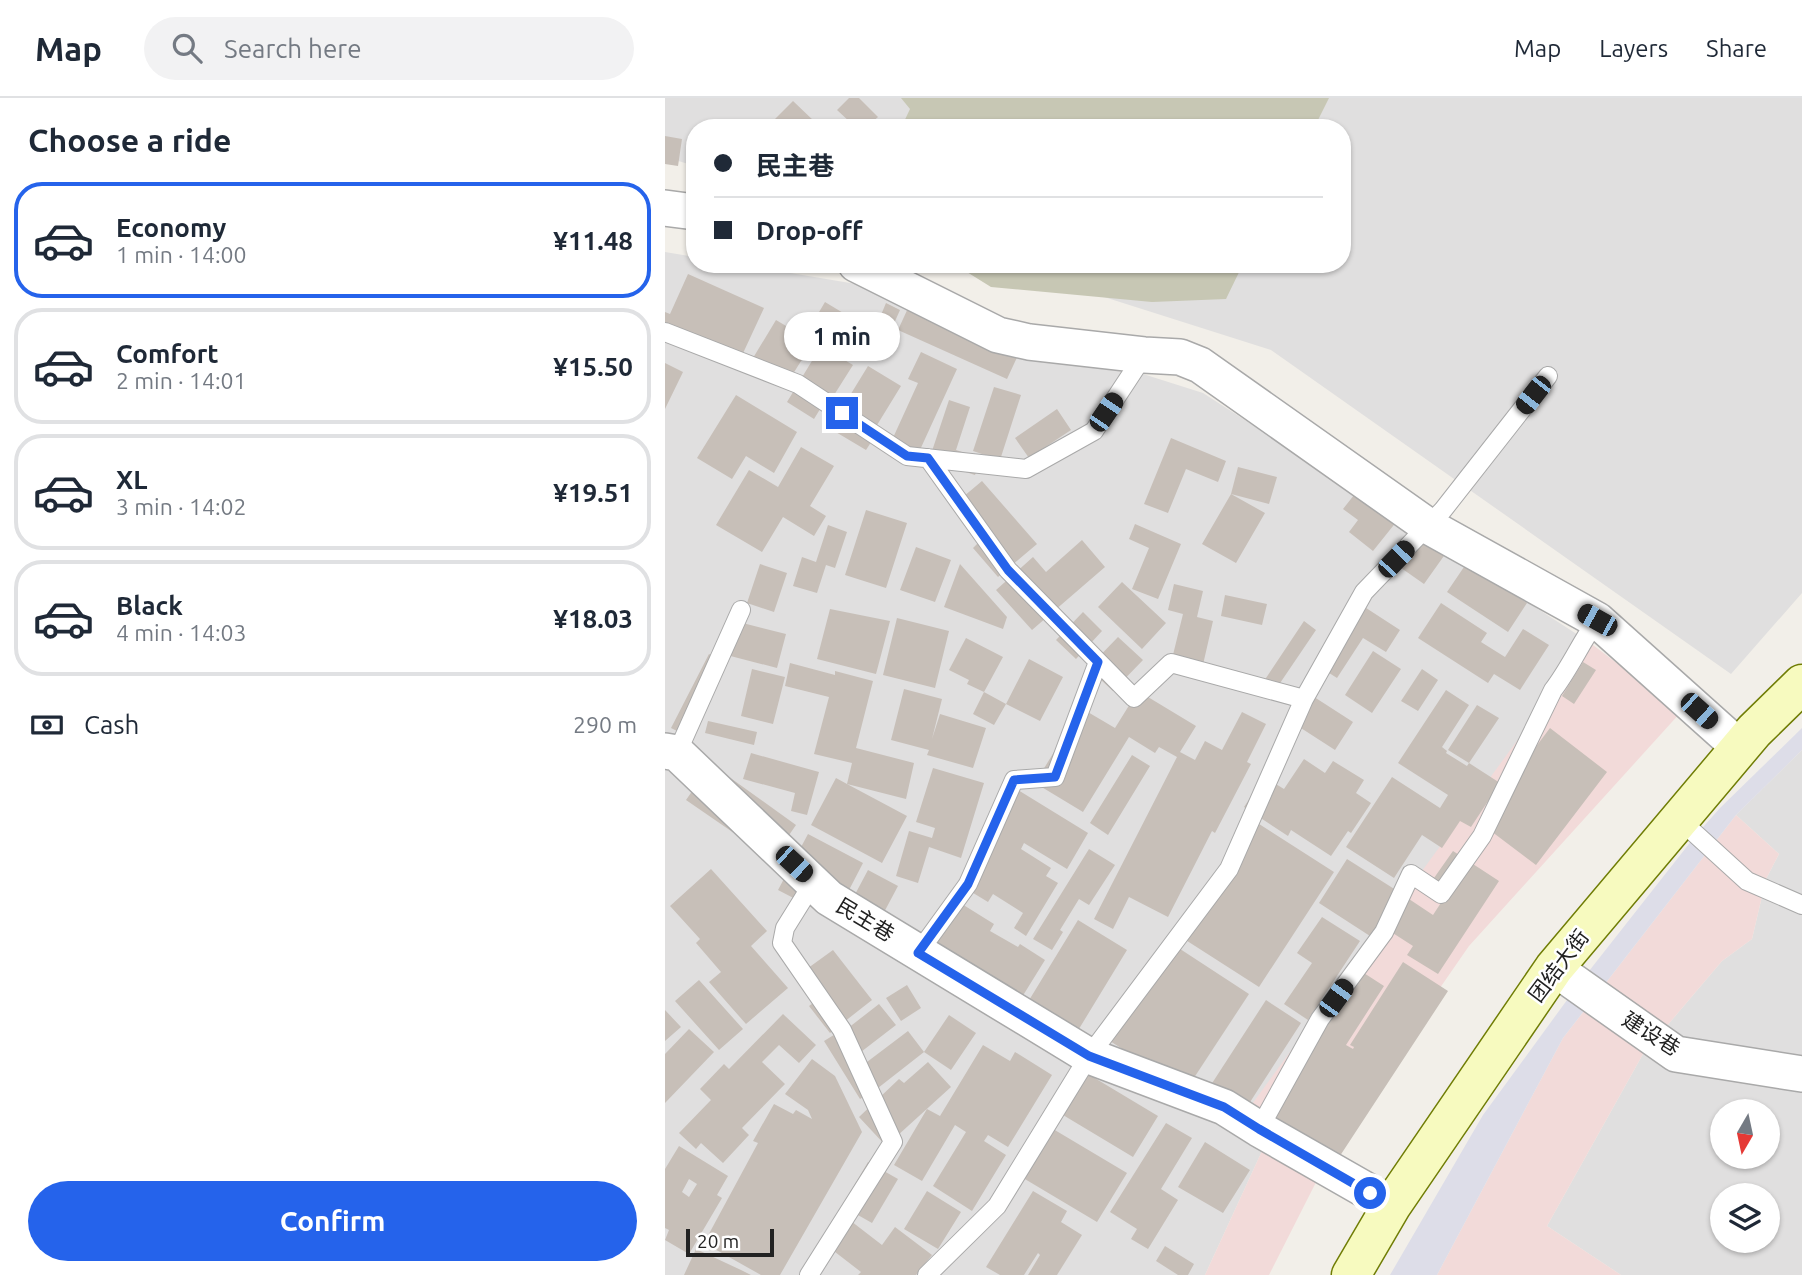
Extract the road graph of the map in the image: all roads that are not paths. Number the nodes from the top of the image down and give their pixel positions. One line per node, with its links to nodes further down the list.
1 (665, 208): 2 (street)
2 (686, 211)
3 (874, 273): 5 (street)
4 (665, 332): 7 (lane)
5 (1144, 355): 7 (lane); 8 (street)
6 (1548, 376): 8 (lane)
7 (928, 458): 11 (lane)
8 (1428, 526): 10 (street); 13 (lane)
9 (741, 610): 15 (lane)
10 (1597, 620): 14 (street); 23 (lane)
11 (1098, 662): 13 (lane); 19 (lane)
12 (1802, 684): 14 (main road, 团结大街)
13 (1304, 699): 21 (lane)
14 (1740, 748): 16 (main road, 团结大街)
15 (671, 752): 17 (street, 民主巷)
16 (1679, 819): 18 (lane); 20 (main road, 团结大街)
17 (813, 883): 19 (street, 民主巷); 25 (lane)
18 (1802, 905)
19 (918, 953): 21 (street, 民主巷)
20 (1554, 968): 22 (street, 建设巷); 24 (main road, 团结大街)
21 (1089, 1056): 23 (street, 民主巷); 26 (lane)
22 (1802, 1074)
23 (1259, 1129): 24 (street, 民主巷)
24 (1392, 1205): 27 (main road, 团结大街)
25 (809, 1275)
26 (927, 1275)
27 (1351, 1275)

